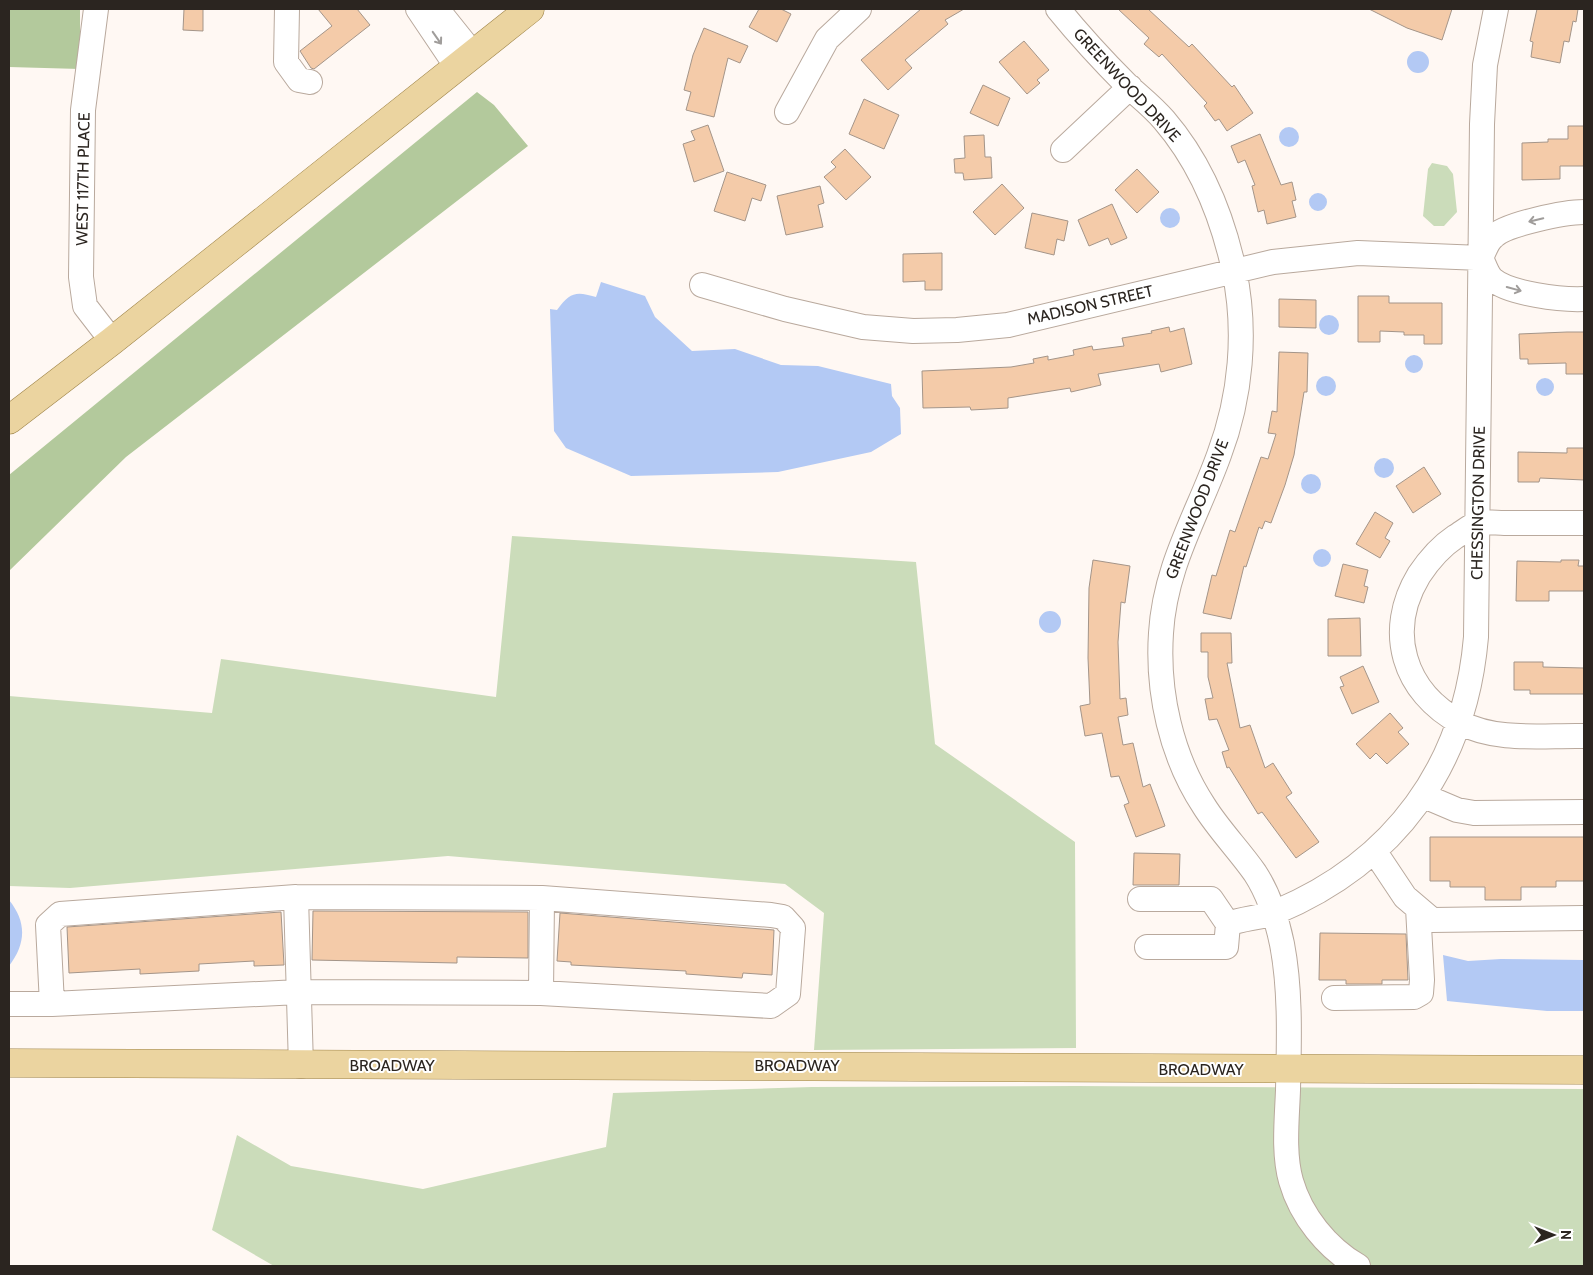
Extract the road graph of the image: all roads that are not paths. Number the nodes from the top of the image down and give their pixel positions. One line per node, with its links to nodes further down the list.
1 (96, 9): 19 (street, WEST 117TH PLACE)
2 (287, 9): 10 (street)
3 (418, 9): 9 (street, one-way to 9)
4 (437, 9): 9 (street)
5 (530, 9): 9 (main road)
6 (858, 9): 12 (street)
7 (1058, 9): 11 (street, GREENWOOD DRIVE)
8 (1496, 9): 15 (street, CHESSINGTON DRIVE)
9 (465, 60): 19 (main road)
10 (310, 82)
11 (1130, 87): 13 (street); 16 (street, GREENWOOD DRIVE)
12 (787, 112)
13 (1063, 150)
14 (1584, 212): 15 (street, one-way to 15)
15 (1481, 258): 16 (street, MADISON STREET); 18 (street, one-way to 18); 21 (street, CHESSINGTON DRIVE)
16 (1234, 271): 17 (street, MADISON STREET); 32 (street, GREENWOOD DRIVE)
17 (702, 285)
18 (1584, 299)
19 (112, 341): 20 (main road)
20 (9, 420)
21 (1479, 523): 22 (street); 23 (street, CHESSINGTON DRIVE); 23 (street)
22 (1584, 523)
23 (1460, 722): 24 (street); 25 (street, CHESSINGTON DRIVE)
24 (1584, 736)
25 (1424, 796): 26 (street); 27 (street, CHESSINGTON DRIVE)
26 (1584, 812)
27 (1375, 852): 31 (street); 32 (street, CHESSINGTON DRIVE)
28 (296, 898): 29 (street); 36 (street); 40 (street)
29 (542, 898): 37 (street); 37 (street)
30 (1140, 899): 34 (street)
31 (1418, 908): 33 (street); 38 (street)
32 (1274, 913): 34 (street, CHESSINGTON DRIVE); 43 (street, GREENWOOD DRIVE)
33 (1584, 918)
34 (1228, 924): 35 (street)
35 (1147, 947)
36 (299, 992): 37 (street); 40 (street); 42 (street)
37 (541, 993)
38 (1334, 998)
39 (9, 1004): 40 (street)
40 (52, 1004)
41 (9, 1063): 42 (main road, BROADWAY)
42 (301, 1066): 43 (main road, BROADWAY)
43 (1289, 1070): 44 (main road, BROADWAY); 45 (street, GREENWOOD DRIVE)
44 (1584, 1070)
45 (1358, 1266)

